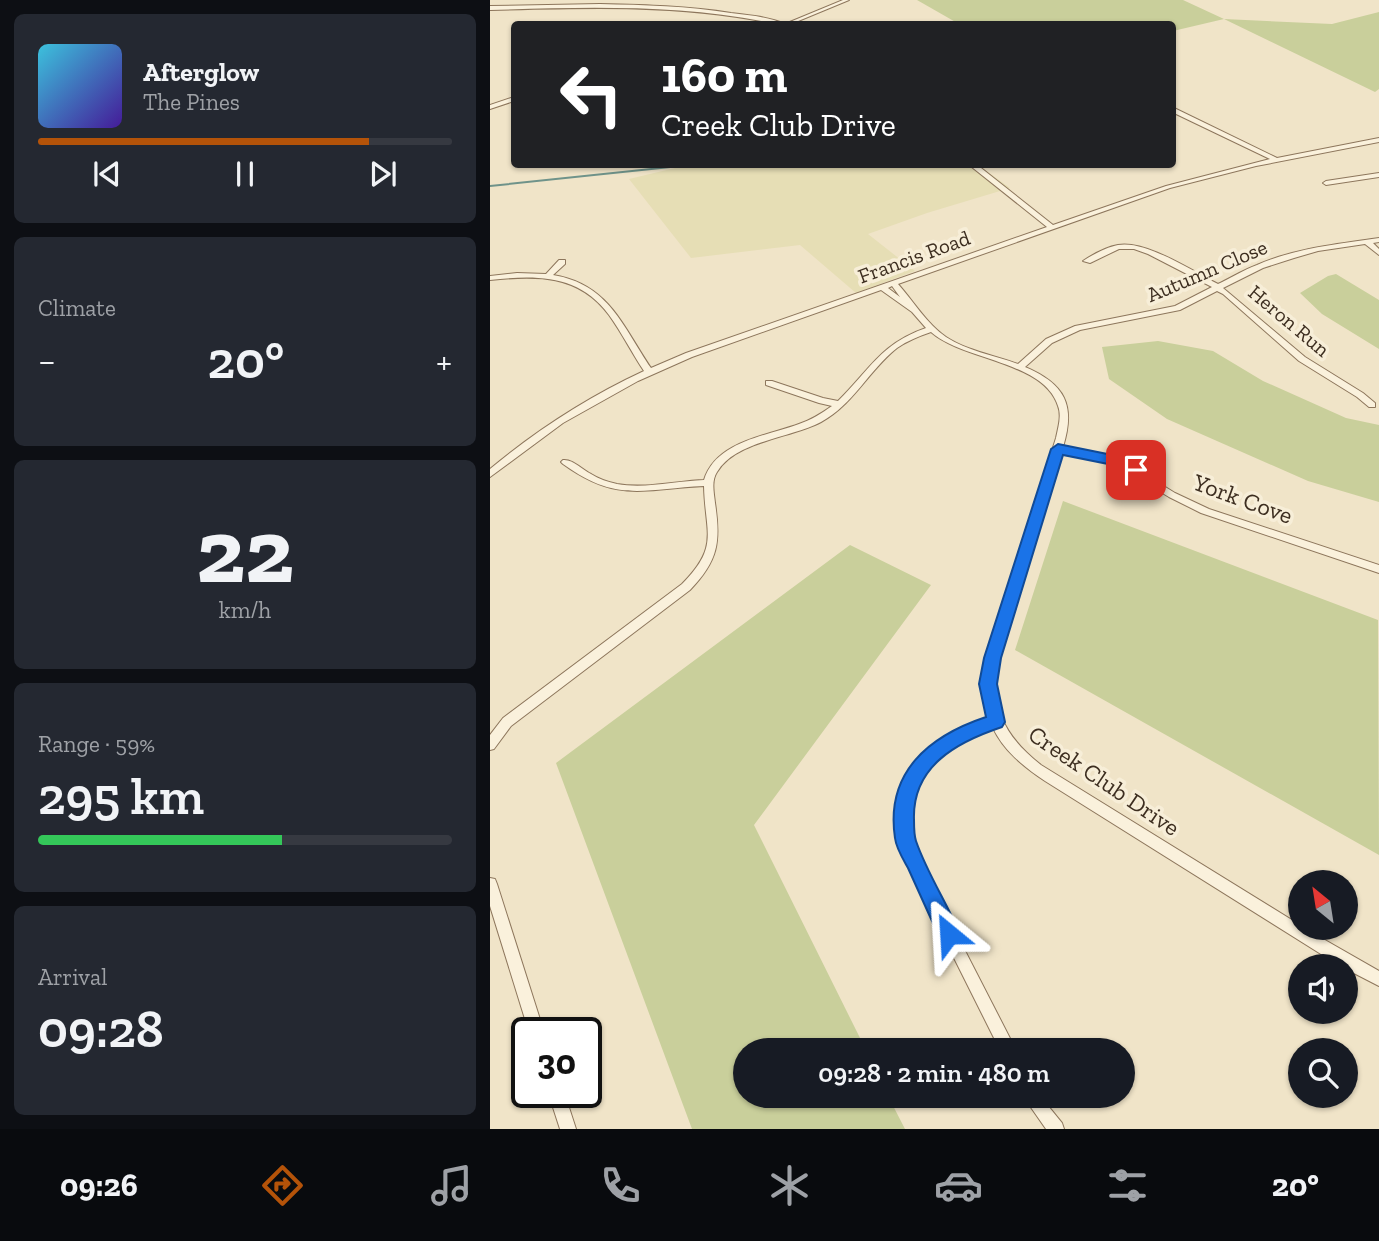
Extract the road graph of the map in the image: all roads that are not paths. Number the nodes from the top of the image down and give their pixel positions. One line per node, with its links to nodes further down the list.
1 (847, 0): 4 (street)
2 (490, 8): 3 (street)
3 (771, 21)
4 (795, 21)
5 (511, 101): 6 (street)
6 (490, 107)
7 (1176, 111): 9 (street)
8 (1379, 140): 9 (street, Francis Road)
9 (1277, 160): 13 (street, Francis Road)
10 (976, 168): 13 (street)
11 (1379, 175): 12 (street)
12 (1326, 183)
13 (1051, 227): 21 (street, Francis Road)
14 (1379, 240): 15 (street, Autumn Close)
15 (1367, 242): 16 (street); 23 (street, Autumn Close)
16 (1379, 253)
17 (1087, 261): 23 (street, Heron Run)
18 (562, 262): 19 (street)
19 (548, 276): 20 (street); 27 (street)
20 (490, 278)
21 (893, 283): 22 (street, Francis Road); 24 (street, Creek Club Drive)
22 (881, 287): 24 (street, Creek Club Drive); 27 (street, Francis Road)
23 (1217, 288): 26 (street, Autumn Close); 30 (street, Heron Run)
24 (916, 312): 25 (street, Creek Club Drive)
25 (933, 329): 26 (street, Creek Club Drive); 29 (street)
26 (1019, 368): 31 (street, Creek Club Drive)
27 (648, 371): 33 (street, Francis Road)
28 (769, 383): 29 (street)
29 (840, 404): 34 (street)
30 (1372, 405)
31 (1058, 449): 35 (street, York Cove); 36 (street, Creek Club Drive)
32 (566, 461): 34 (street)
33 (490, 474)
34 (708, 483): 37 (street)
35 (1379, 569)
36 (996, 722): 39 (street, Creek Club Drive); 41 (street)
37 (492, 736)
38 (490, 884): 40 (street)
39 (1379, 979)
40 (532, 1017)
41 (1002, 1038)
42 (561, 1108): 44 (street)
43 (1040, 1108): 45 (street)
44 (568, 1129)
45 (1056, 1129)

